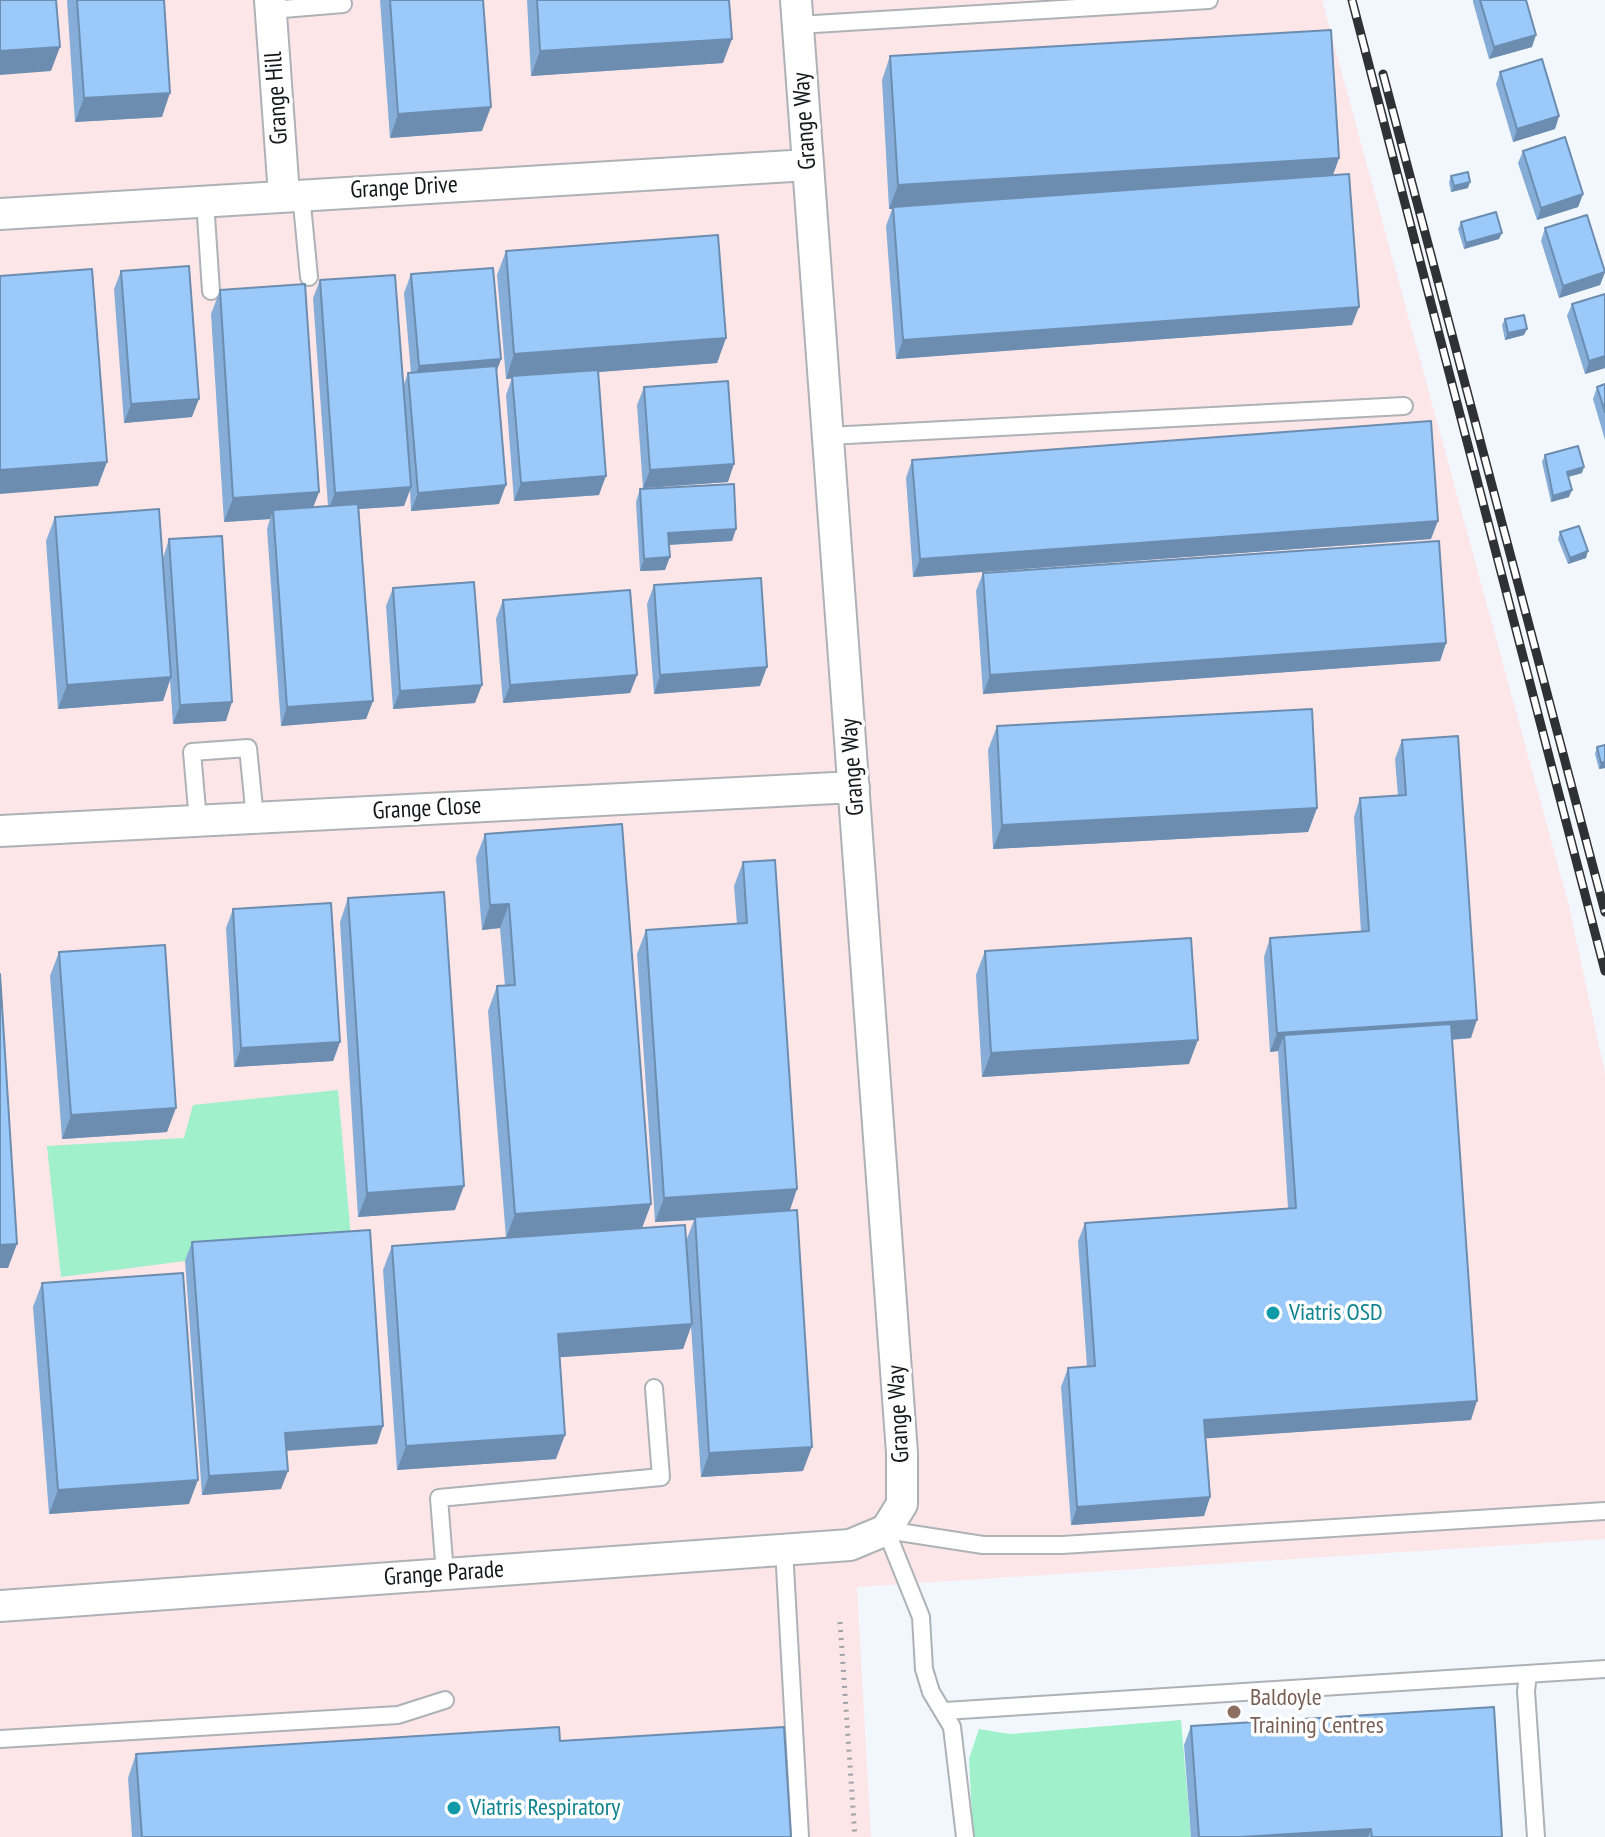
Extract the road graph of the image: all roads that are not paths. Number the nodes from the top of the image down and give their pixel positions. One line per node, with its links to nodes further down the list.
1 (342, 0): 3 (lane)
2 (1209, 0): 4 (lane)
3 (270, 5): 6 (street, Grange Hill)
4 (797, 13): 5 (street, Grange Way)
5 (808, 165): 6 (street, Grange Drive); 12 (street, Grange Way)
6 (293, 195): 7 (street, Grange Drive); 9 (lane)
7 (205, 201): 8 (street, Grange Drive); 10 (lane)
8 (0, 214)
9 (309, 277)
10 (211, 291)
11 (1404, 406): 12 (lane)
12 (828, 436): 13 (street, Grange Way)
13 (854, 787): 14 (street, Grange Close); 19 (street, Grange Way)
14 (255, 818): 15 (street, Grange Close); 15 (lane)
15 (198, 821): 16 (street, Grange Close)
16 (0, 831)
17 (654, 1388): 21 (lane)
18 (1605, 1511): 19 (lane)
19 (886, 1530): 20 (street, Grange Parade); 26 (lane)
20 (784, 1549): 21 (street, Grange Parade); 28 (lane)
21 (445, 1574): 22 (street, Grange Parade)
22 (0, 1606)
23 (1605, 1669): 24 (lane)
24 (1528, 1674): 26 (lane); 30 (lane)
25 (445, 1700): 27 (lane)
26 (945, 1711): 29 (lane)
27 (0, 1739)
28 (800, 1837)
29 (965, 1837)
30 (1536, 1837)

